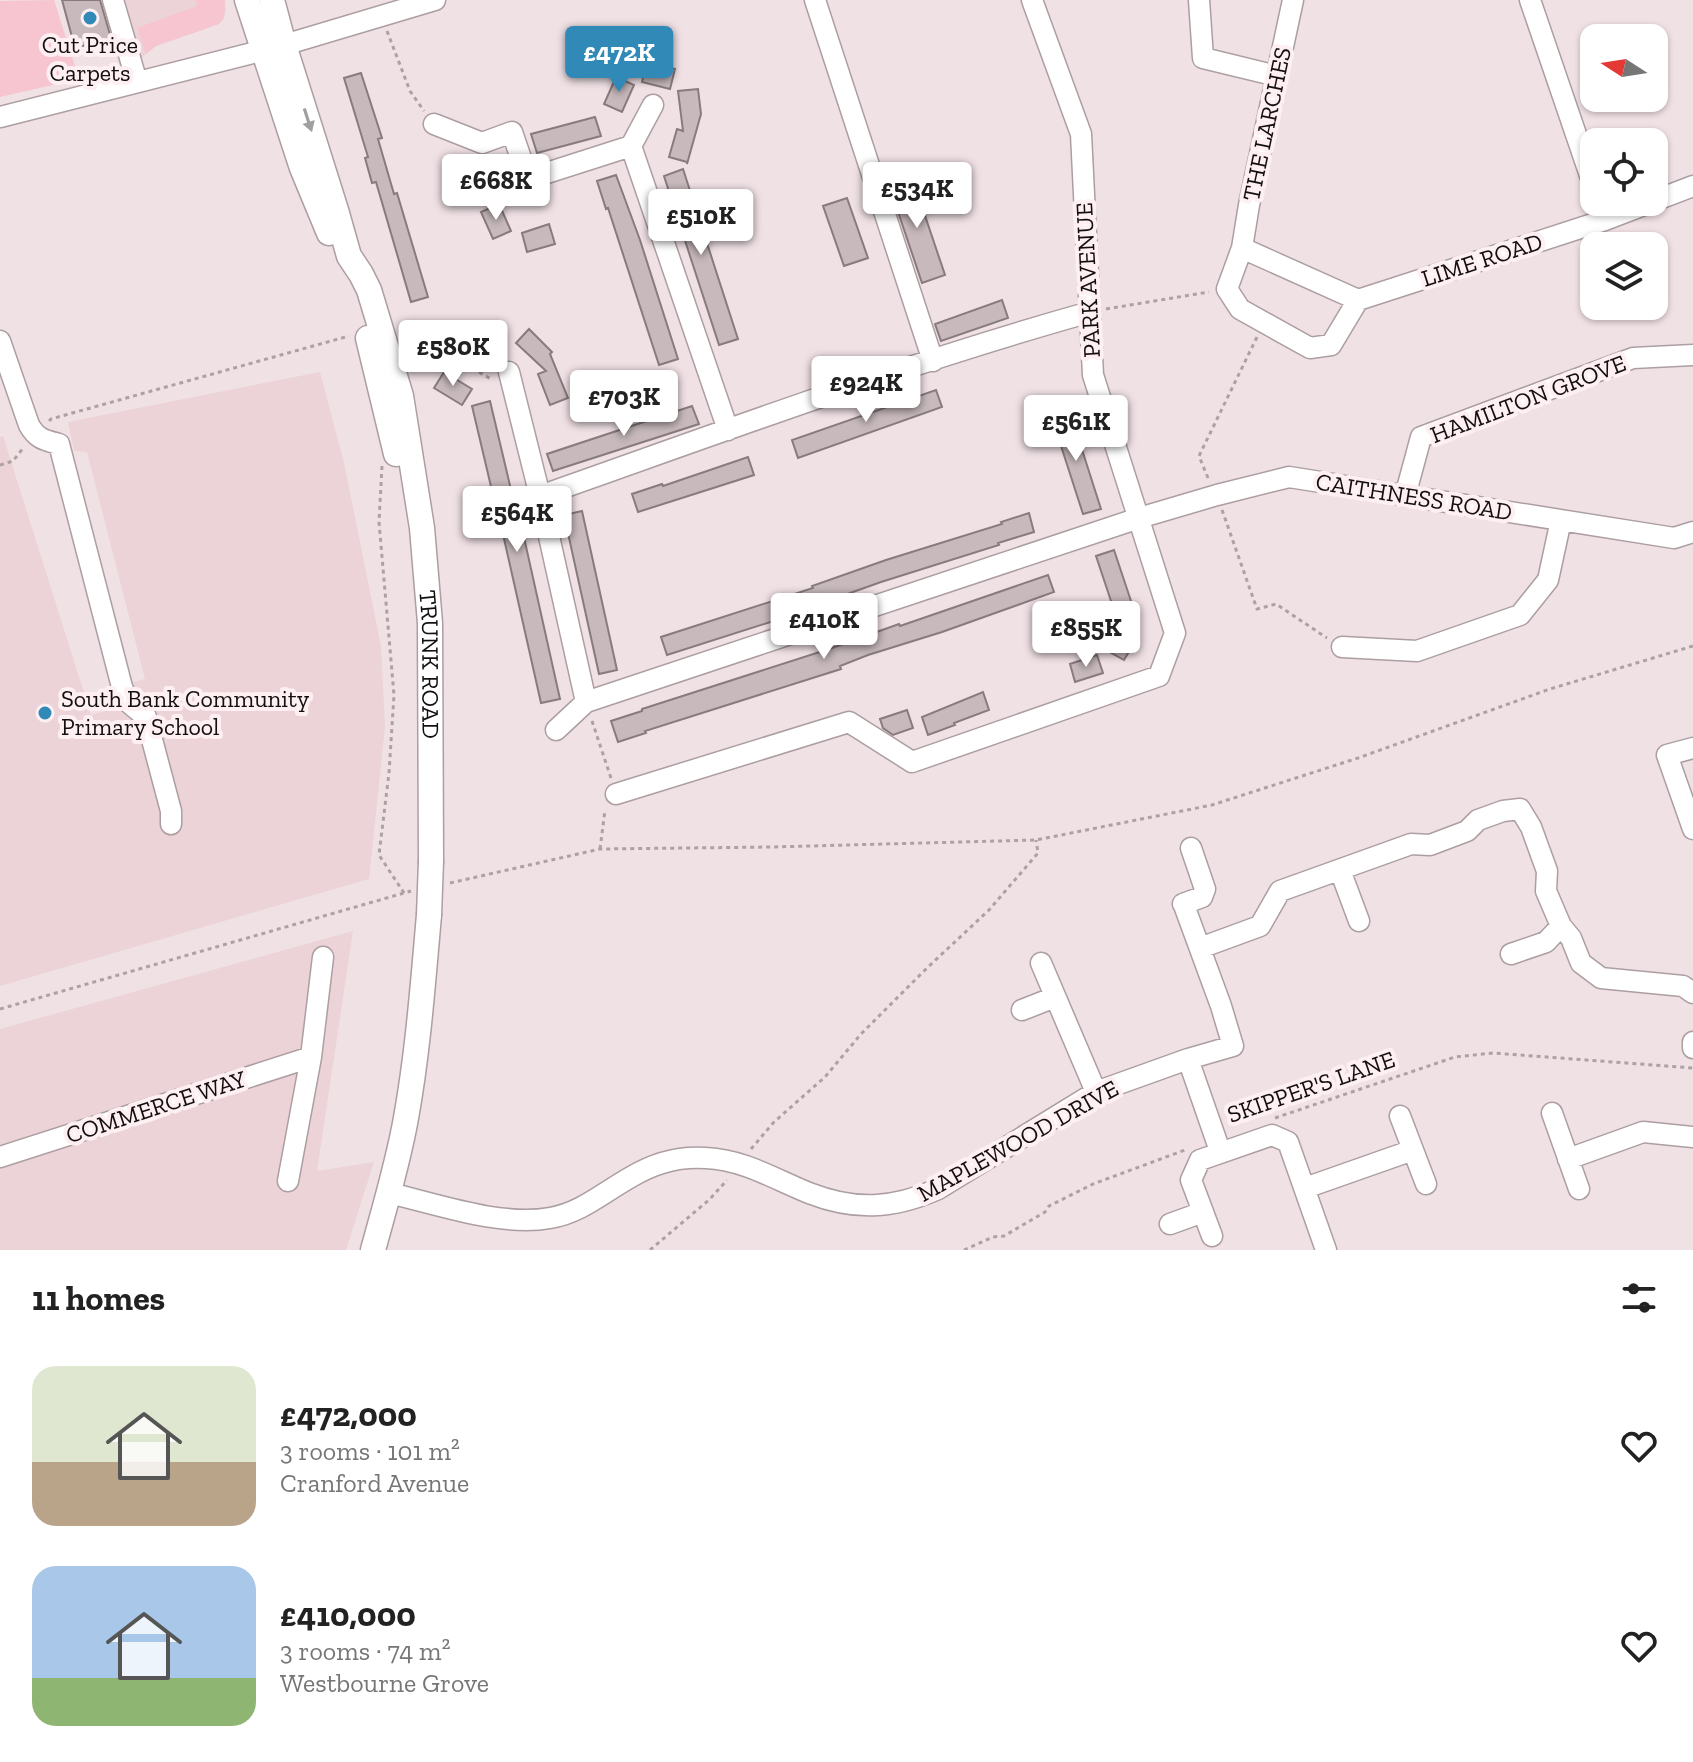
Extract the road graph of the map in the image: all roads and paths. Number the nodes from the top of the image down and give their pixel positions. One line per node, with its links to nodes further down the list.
1 (113, 0): 13 (street)
2 (247, 0): 11 (main road)
3 (272, 0): 11 (main road, TRUNK ROAD)
4 (435, 0): 10 (street)
5 (815, 0): 29 (street)
6 (1032, 0): 25 (street, PARK AVENUE)
7 (1199, 0): 12 (street)
8 (1293, 0): 12 (street, THE LARCHES)
9 (1530, 0): 18 (street)
10 (381, 17): 11 (street); 16 (path)
11 (274, 48): 13 (street); 26 (main road, TRUNK ROAD)
12 (1277, 76): 22 (street, THE LARCHES)
13 (137, 82): 15 (street)
14 (653, 105): 17 (street)
15 (0, 117)
16 (434, 124): 17 (street)
17 (631, 146): 32 (street)
18 (1580, 146)
19 (1693, 186): 20 (street, LIME ROAD)
20 (1668, 196)
21 (1588, 216): 24 (street, LIME ROAD)
22 (1242, 248): 23 (street, THE LARCHES); 24 (street)
23 (1227, 289): 24 (street); 25 (path)
24 (1358, 300)
25 (1090, 312): 29 (street); 37 (street, PARK AVENUE)
26 (371, 324): 30 (path); 31 (path); 84 (main road, TRUNK ROAD, bridge)
27 (0, 341): 31 (street)
28 (1693, 355): 36 (street, HAMILTON GROVE)
29 (933, 361): 32 (street)
30 (509, 372): 35 (street)
31 (31, 429): 34 (path); 46 (street)
32 (728, 430): 35 (street)
33 (382, 463): 54 (path)
34 (0, 465)
35 (540, 496): 42 (street)
36 (1405, 496): 37 (street, CAITHNESS ROAD); 38 (street, CAITHNESS ROAD)
37 (1139, 518): 42 (street, CAITHNESS ROAD); 45 (street, PARK AVENUE)
38 (1561, 520): 39 (street, CAITHNESS ROAD); 41 (street)
39 (1693, 532)
40 (1693, 646): 48 (path)
41 (1341, 648)
42 (586, 702): 43 (street); 45 (path)
43 (556, 730)
44 (1693, 748): 47 (street)
45 (616, 794): 50 (path)
46 (171, 824)
47 (1693, 829)
48 (1036, 840): 50 (path); 79 (path)
49 (1191, 848): 57 (street, MAPLEWOOD DRIVE)
50 (600, 849): 52 (path)
51 (1340, 870): 55 (street); 56 (street); 57 (street)
52 (450, 883)
53 (419, 890): 54 (path)
54 (404, 893): 63 (path)
55 (1359, 921)
56 (1561, 926): 58 (street); 61 (street)
57 (1200, 948): 68 (street, MAPLEWOOD DRIVE)
58 (1511, 954)
59 (323, 957): 67 (street)
60 (1041, 963): 62 (street)
61 (1693, 993)
62 (1055, 997): 64 (street); 70 (street)
63 (0, 1009)
64 (1022, 1010)
65 (1693, 1042): 66 (street)
66 (1693, 1048)
67 (311, 1057): 77 (street, COMMERCE WAY); 80 (street)
68 (1188, 1059): 70 (street, MAPLEWOOD DRIVE); 75 (street)
69 (1693, 1068): 73 (path, SKIPPER'S LANE)
70 (1096, 1092): 79 (street, MAPLEWOOD DRIVE)
71 (1552, 1113): 78 (street)
72 (1400, 1116): 76 (street)
73 (1276, 1118)
74 (1693, 1137): 78 (street)
75 (1218, 1145): 82 (street); 85 (street); 90 (path, SKIPPER'S LANE)
76 (1413, 1150): 81 (street); 82 (street)
77 (0, 1157)
78 (1568, 1159): 83 (street)
79 (739, 1163): 84 (street, MAPLEWOOD DRIVE); 89 (path)
80 (288, 1181)
81 (1426, 1184)
82 (1305, 1188): 91 (street)
83 (1579, 1189)
84 (389, 1193): 88 (main road, TRUNK ROAD)
85 (1203, 1212): 86 (street); 87 (street)
86 (1170, 1224)
87 (1212, 1236)
88 (373, 1250)
89 (650, 1250)
90 (964, 1250)
91 (1326, 1250)

